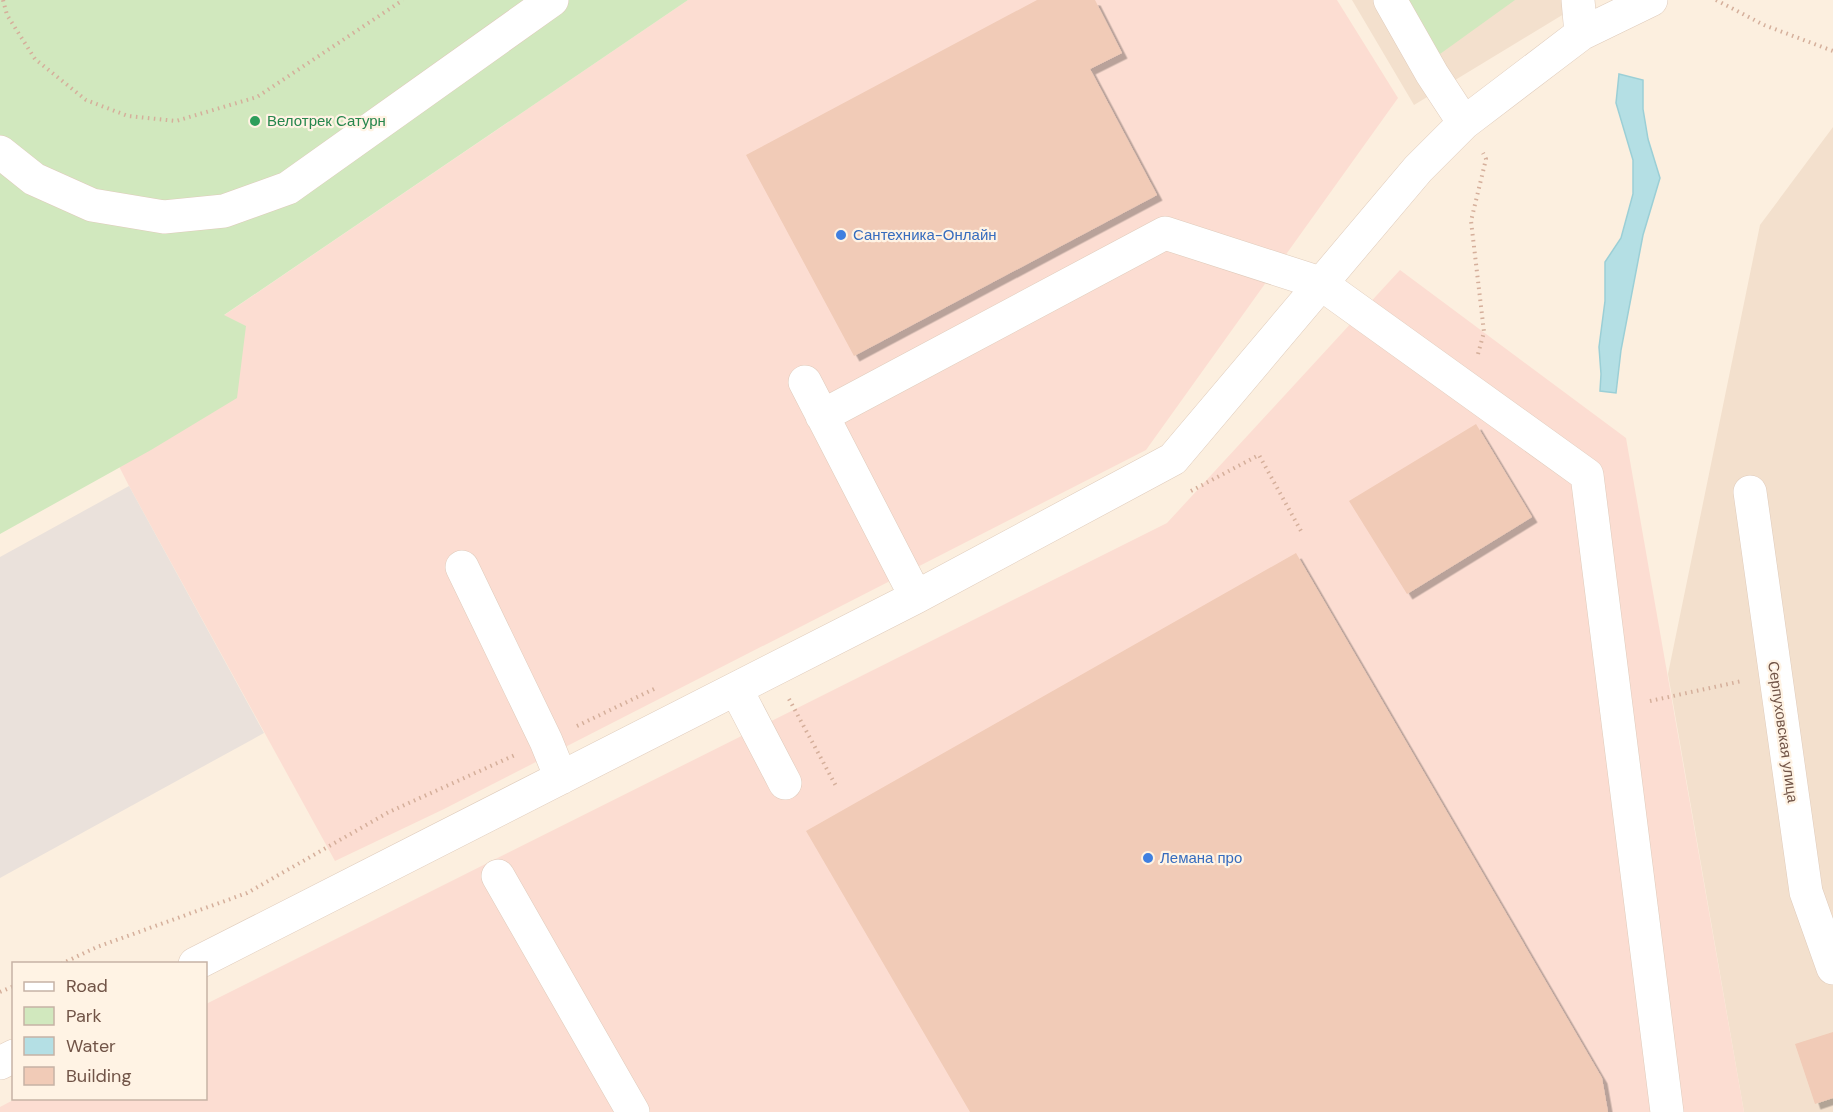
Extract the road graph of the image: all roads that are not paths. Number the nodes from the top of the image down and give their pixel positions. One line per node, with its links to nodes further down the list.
1 (552, 0): 7 (street)
2 (1390, 0): 6 (street)
3 (1578, 0): 5 (street)
4 (1651, 0): 5 (street)
5 (1581, 34): 6 (street)
6 (1464, 123): 8 (street)
7 (0, 152)
8 (1320, 283): 10 (street); 13 (street); 21 (street)
9 (805, 382): 10 (street)
10 (822, 416): 13 (street)
11 (1750, 492): 19 (street, Серпуховская улица)
12 (462, 567): 15 (street)
13 (916, 597): 14 (street)
14 (736, 689): 15 (street); 16 (street)
15 (561, 778): 18 (street)
16 (785, 783)
17 (498, 876): 20 (street)
18 (197, 962)
19 (1833, 968)
20 (633, 1112)
21 (1667, 1112)

